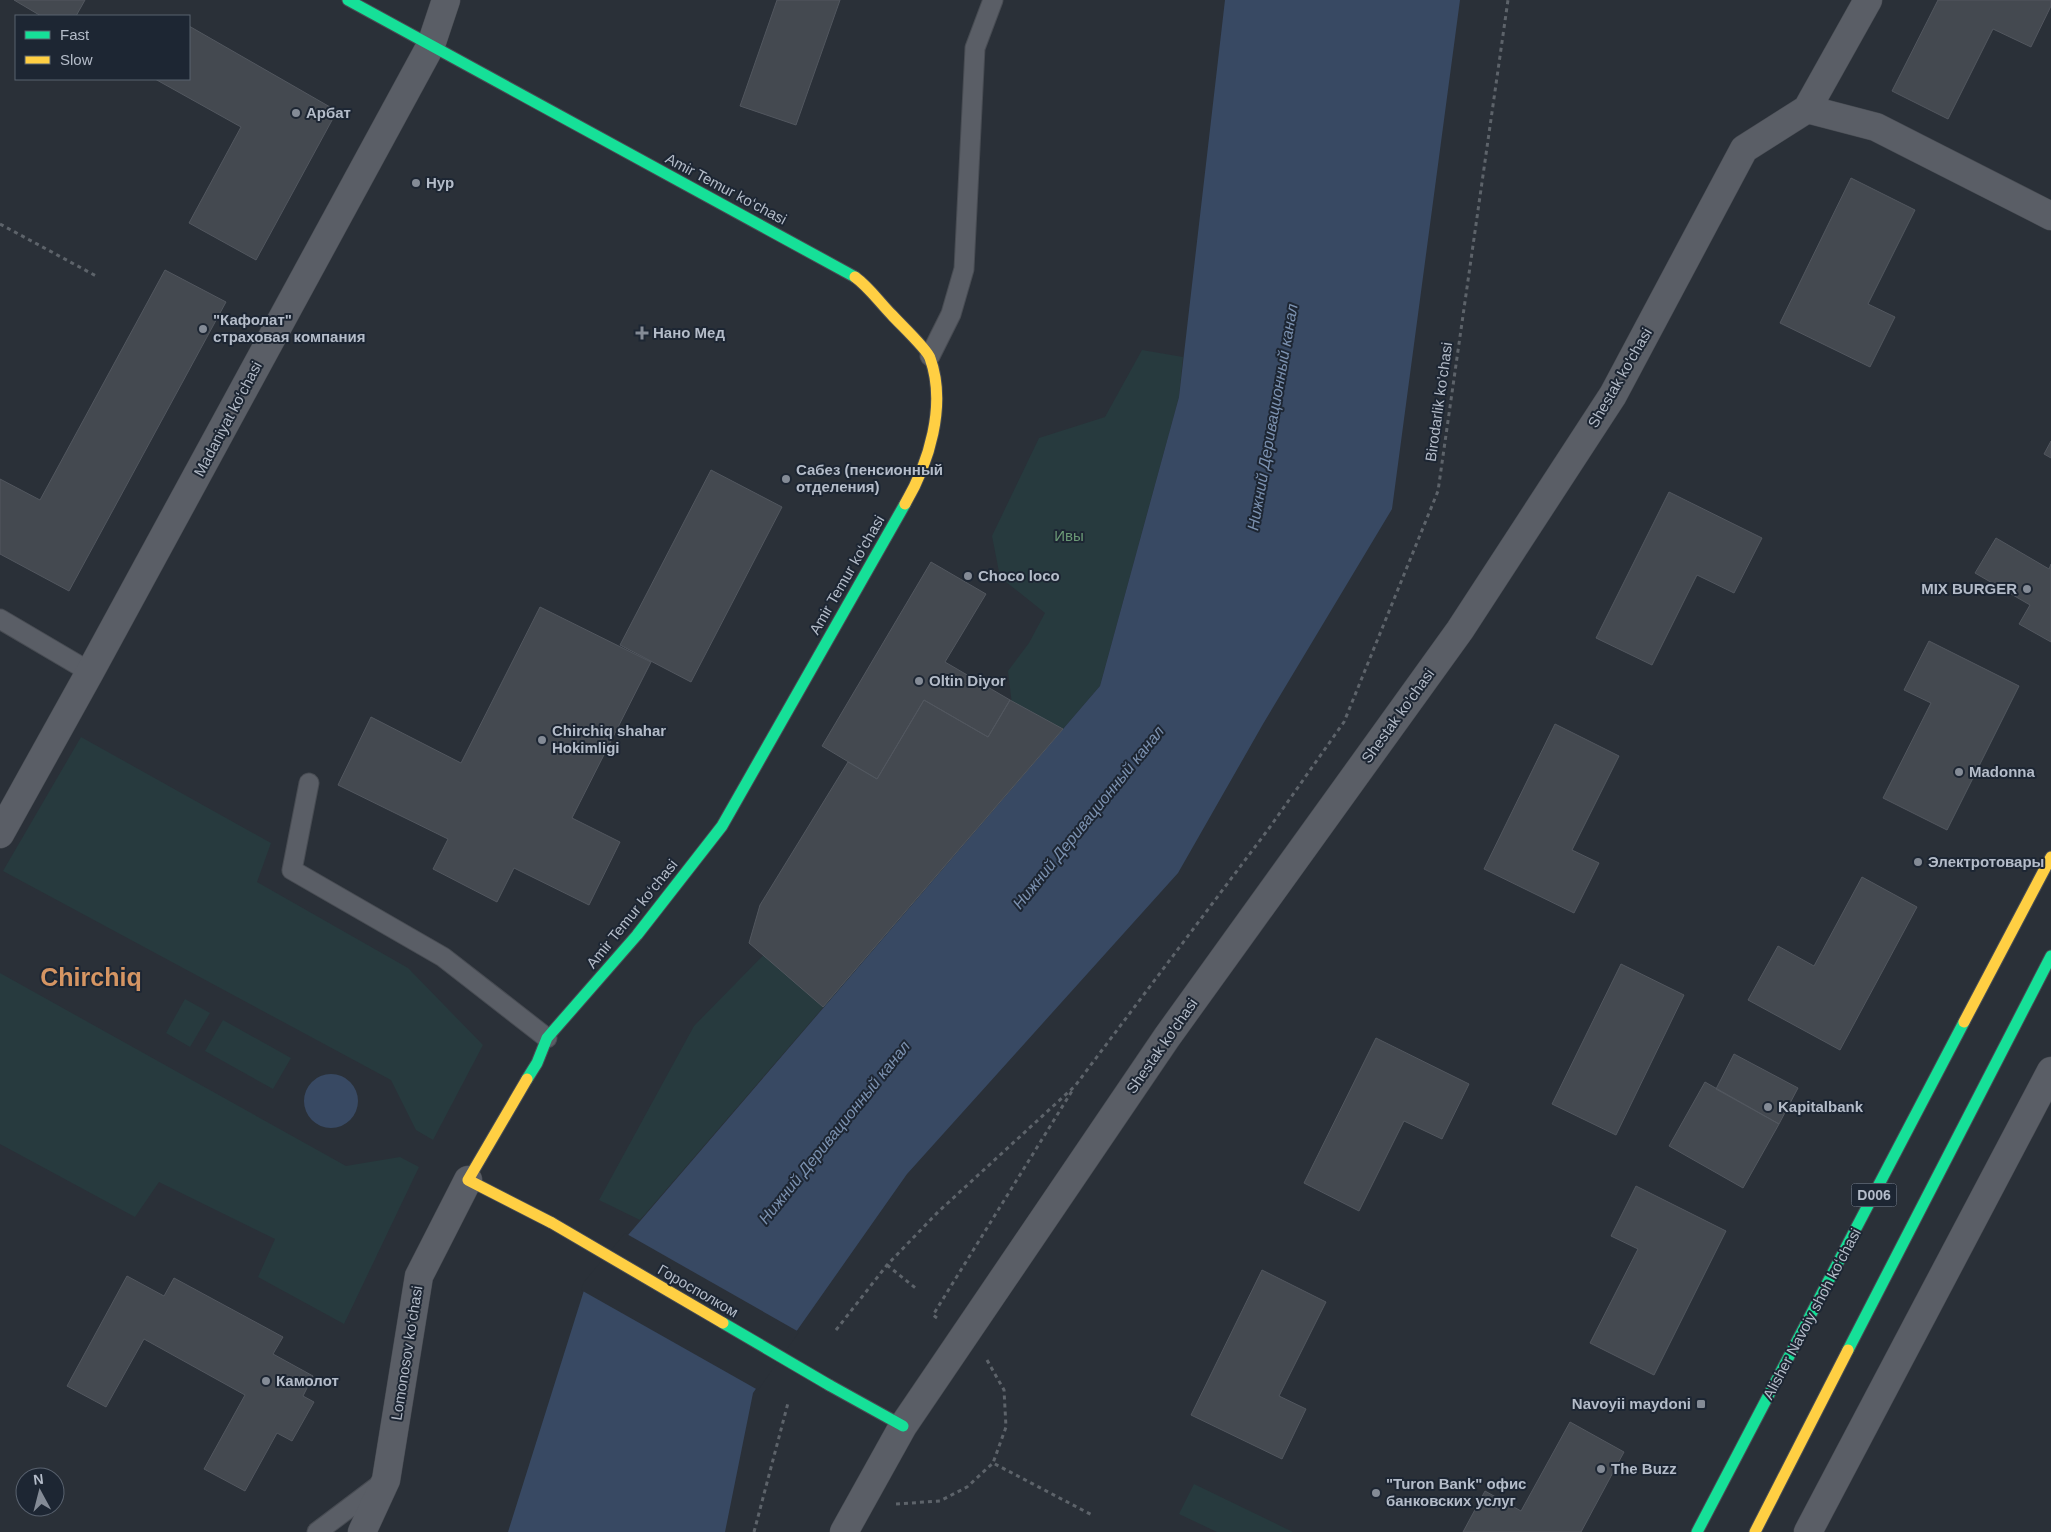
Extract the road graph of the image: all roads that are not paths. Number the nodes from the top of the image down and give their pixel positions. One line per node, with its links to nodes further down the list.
1 (348, 0): 5 (street, Amir Temur ko‘chasi)
2 (446, 0): 5 (street, Madaniyat ko‘chasi)
3 (992, 0): 8 (lane)
4 (1868, 0): 6 (street, Shestak ko'chasi)
5 (431, 45): 8 (street, Amir Temur ko‘chasi); 10 (street, Madaniyat ko‘chasi)
6 (1807, 109): 7 (street); 18 (street, Shestak ko'chasi)
7 (2051, 216)
8 (930, 356): 15 (street, Amir Temur ko‘chasi)
9 (0, 619): 10 (lane)
10 (90, 672): 12 (street, Madaniyat ko‘chasi)
11 (309, 783): 15 (lane)
12 (0, 834)
13 (2051, 857): 23 (street, Alisher Navoiy shoh koʻchasi / D006)
14 (2051, 956): 24 (street, D006)
15 (547, 1038): 17 (street, Amir Temur ko‘chasi)
16 (2051, 1071): 25 (street)
17 (468, 1180): 18 (street, Горосполком, bridge); 19 (street, Lomonosov ko‘chasi)
18 (903, 1426): 22 (street, Shestak ko'chasi)
19 (386, 1480): 20 (lane); 21 (street, Lomonosov ko‘chasi)
20 (317, 1532)
21 (362, 1532)
22 (844, 1532)
23 (1697, 1532)
24 (1755, 1532)
25 (1808, 1532)

